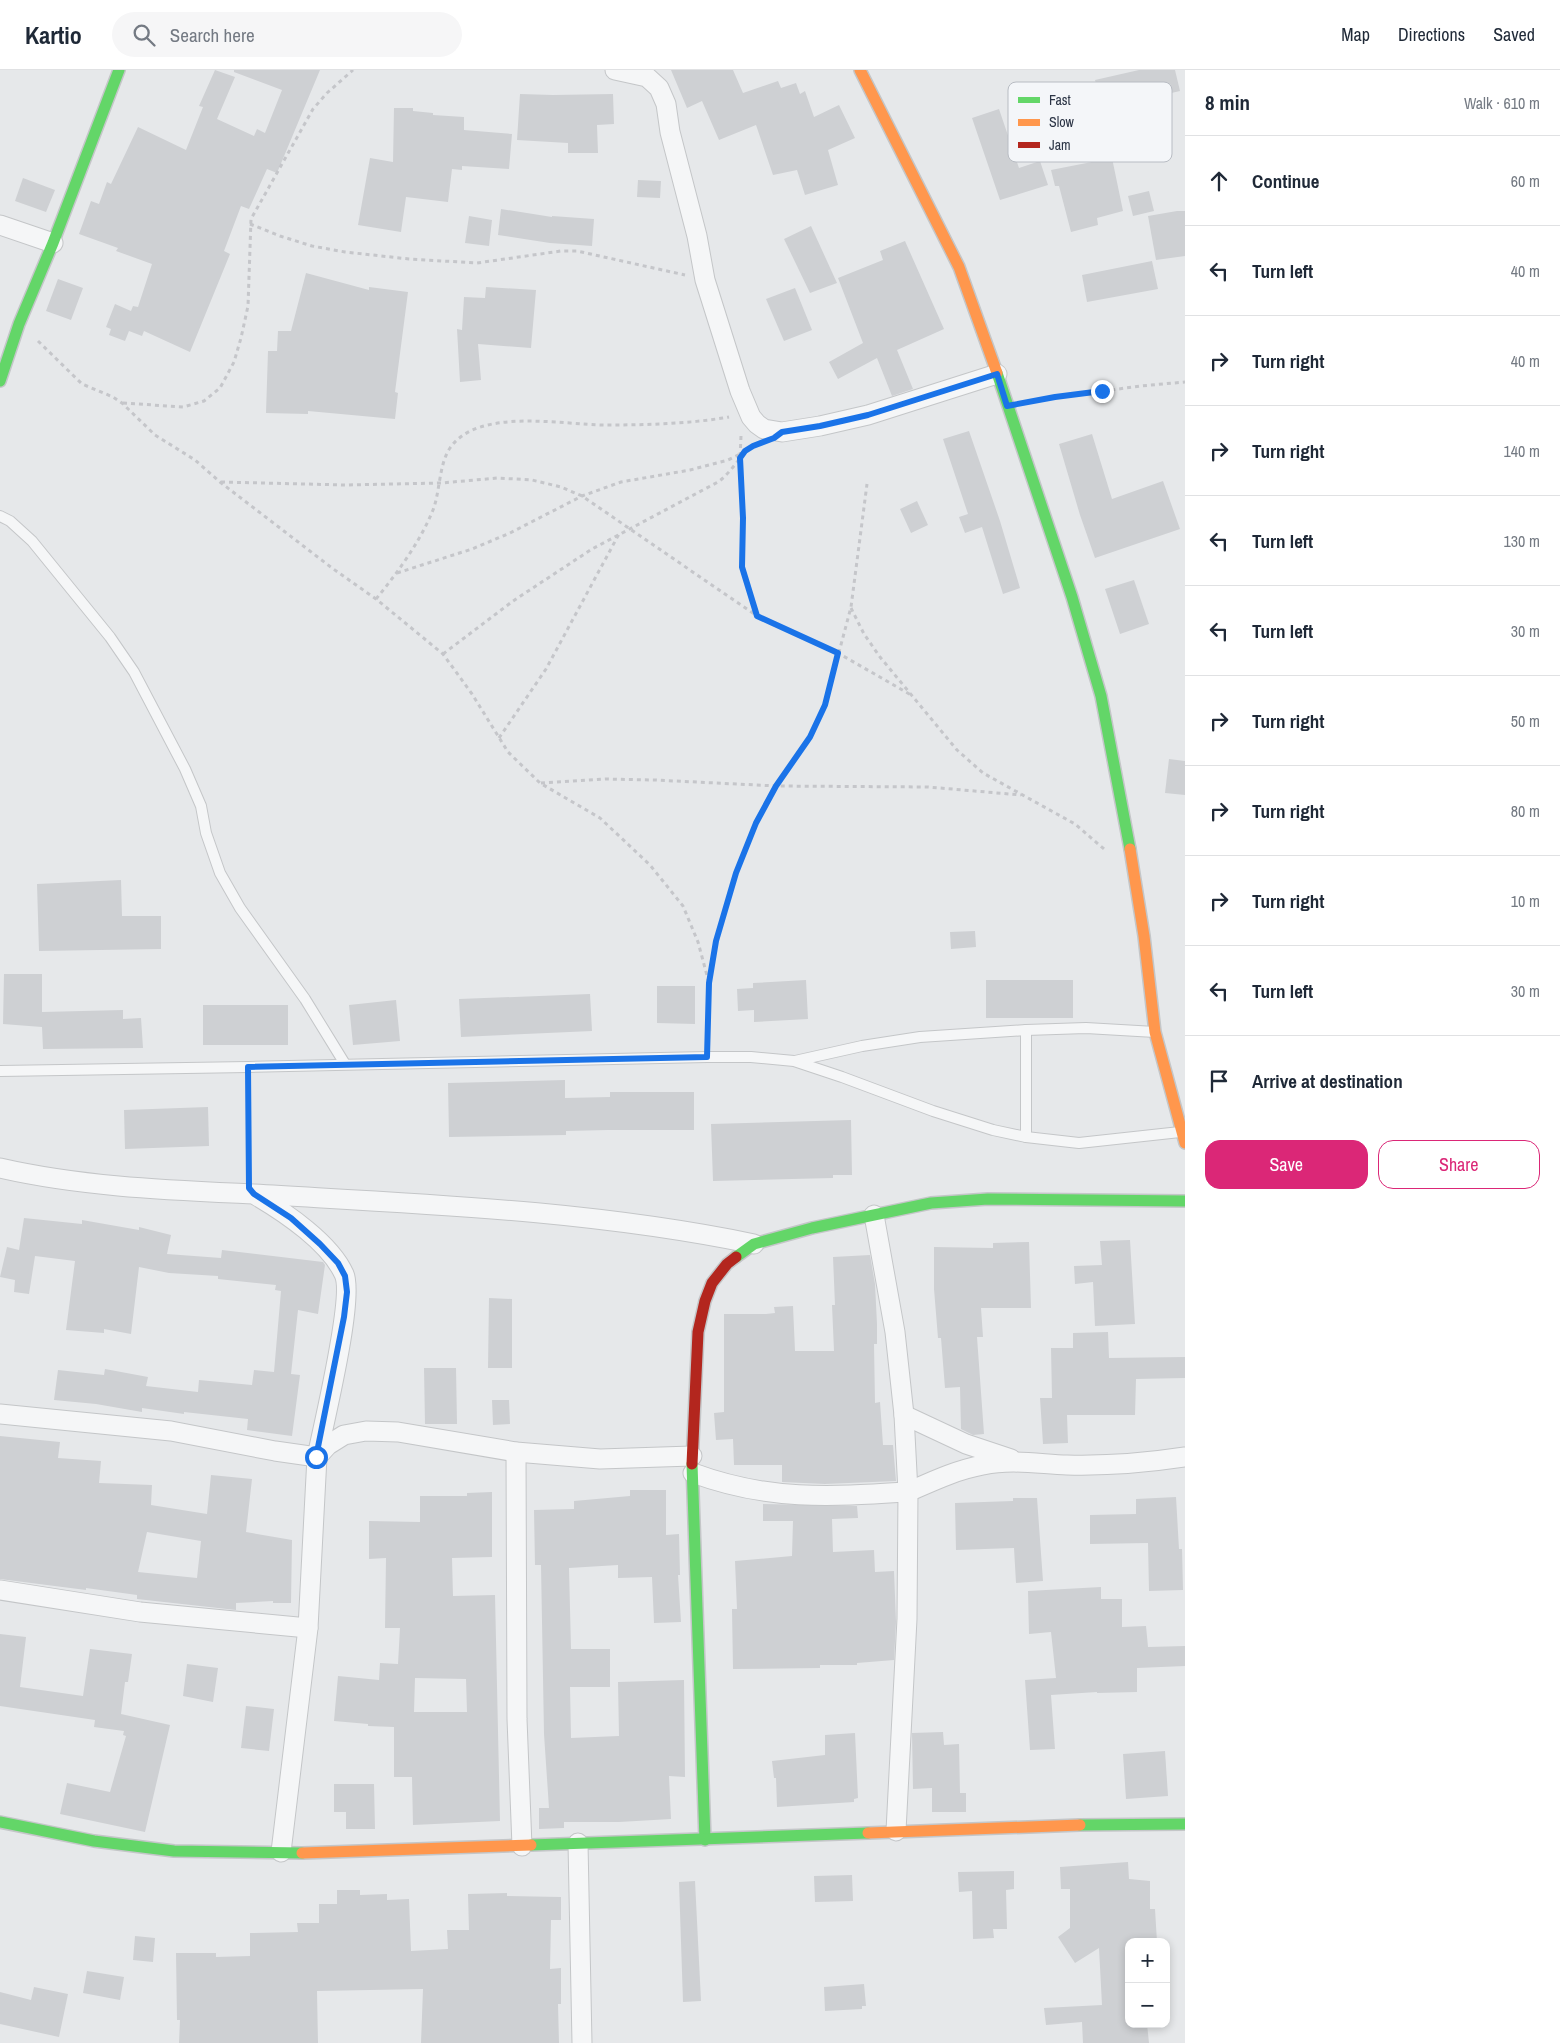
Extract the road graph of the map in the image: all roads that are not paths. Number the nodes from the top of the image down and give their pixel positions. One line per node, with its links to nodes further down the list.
1 (119, 70): 6 (street)
2 (615, 70): 4 (street)
3 (860, 70): 7 (street)
4 (650, 74): 7 (street)
5 (0, 225): 6 (street)
6 (53, 243): 8 (street)
7 (997, 374): 11 (street)
8 (0, 381)
9 (0, 516): 13 (lane)
10 (1026, 1030): 11 (lane); 12 (lane); 16 (lane)
11 (1155, 1032): 15 (street)
12 (794, 1061): 13 (lane); 16 (lane)
13 (345, 1064): 14 (lane)
14 (0, 1071)
15 (1179, 1095): 17 (street)
16 (1026, 1137): 17 (lane)
17 (1184, 1137)
18 (0, 1168): 19 (street)
19 (254, 1194): 22 (street); 26 (street)
20 (1185, 1201): 21 (street)
21 (874, 1215): 22 (street); 24 (street)
22 (754, 1244): 29 (street)
23 (0, 1414): 26 (street)
24 (904, 1415): 28 (street); 30 (street)
25 (516, 1452): 26 (street); 29 (street); 38 (street)
26 (316, 1457): 32 (street)
27 (1185, 1457): 28 (street)
28 (1018, 1462): 30 (street)
29 (692, 1465): 30 (street); 36 (street)
30 (908, 1492): 35 (street)
31 (0, 1590): 32 (street)
32 (308, 1628): 39 (street)
33 (0, 1822): 39 (street)
34 (1185, 1824): 35 (street)
35 (896, 1831): 36 (street)
36 (706, 1840): 37 (street)
37 (578, 1844): 38 (street); 40 (street)
38 (522, 1846): 39 (street)
39 (281, 1852)
40 (582, 2043)

